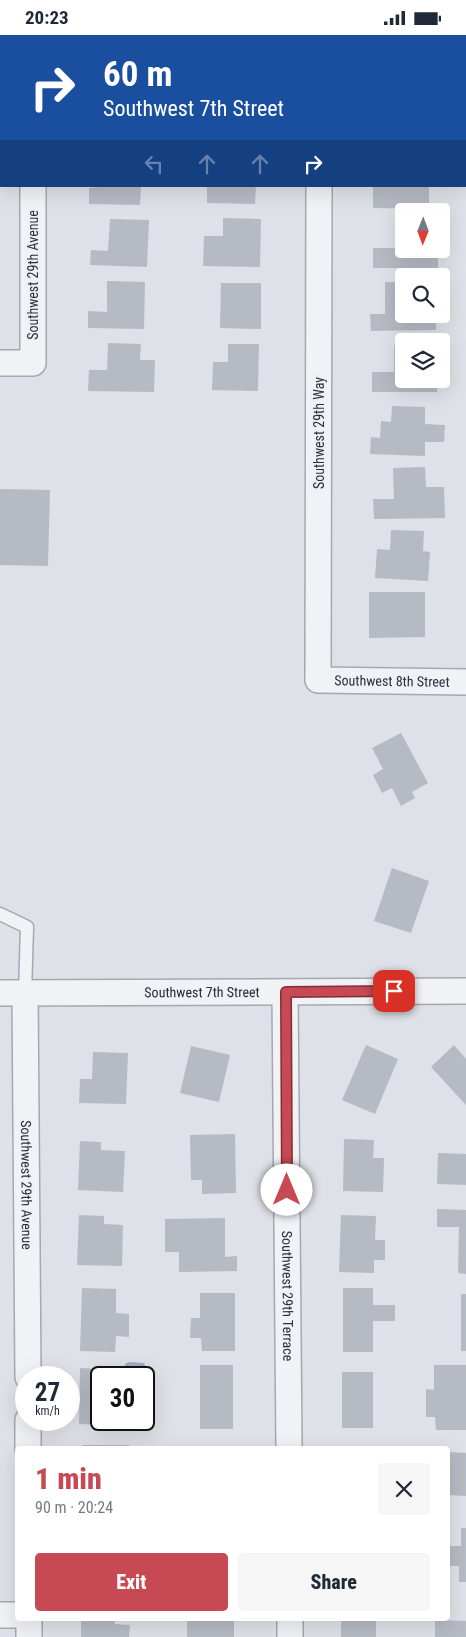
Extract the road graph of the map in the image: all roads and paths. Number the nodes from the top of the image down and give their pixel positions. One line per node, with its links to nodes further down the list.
1 (33, 187): 3 (street, Southwest 29th Avenue)
2 (319, 187): 4 (street, Southwest 29th Way)
3 (0, 363)
4 (318, 680): 5 (street, Southwest 8th Street)
5 (466, 682)
6 (0, 914): 10 (lane)
7 (466, 991): 8 (street, Southwest 7th Street)
8 (286, 992): 10 (street, Southwest 7th Street); 14 (street, Southwest 29th Terrace)
9 (0, 993): 10 (street, Southwest 7th Street)
10 (25, 993): 11 (street, Southwest 29th Avenue)
11 (28, 1366)
12 (28, 1431): 13 (street)
13 (28, 1446)
14 (289, 1446)
15 (0, 1615): 16 (street)
16 (15, 1615)
17 (29, 1621): 19 (street)
18 (290, 1621): 20 (street)
19 (29, 1637)
20 (290, 1637)

